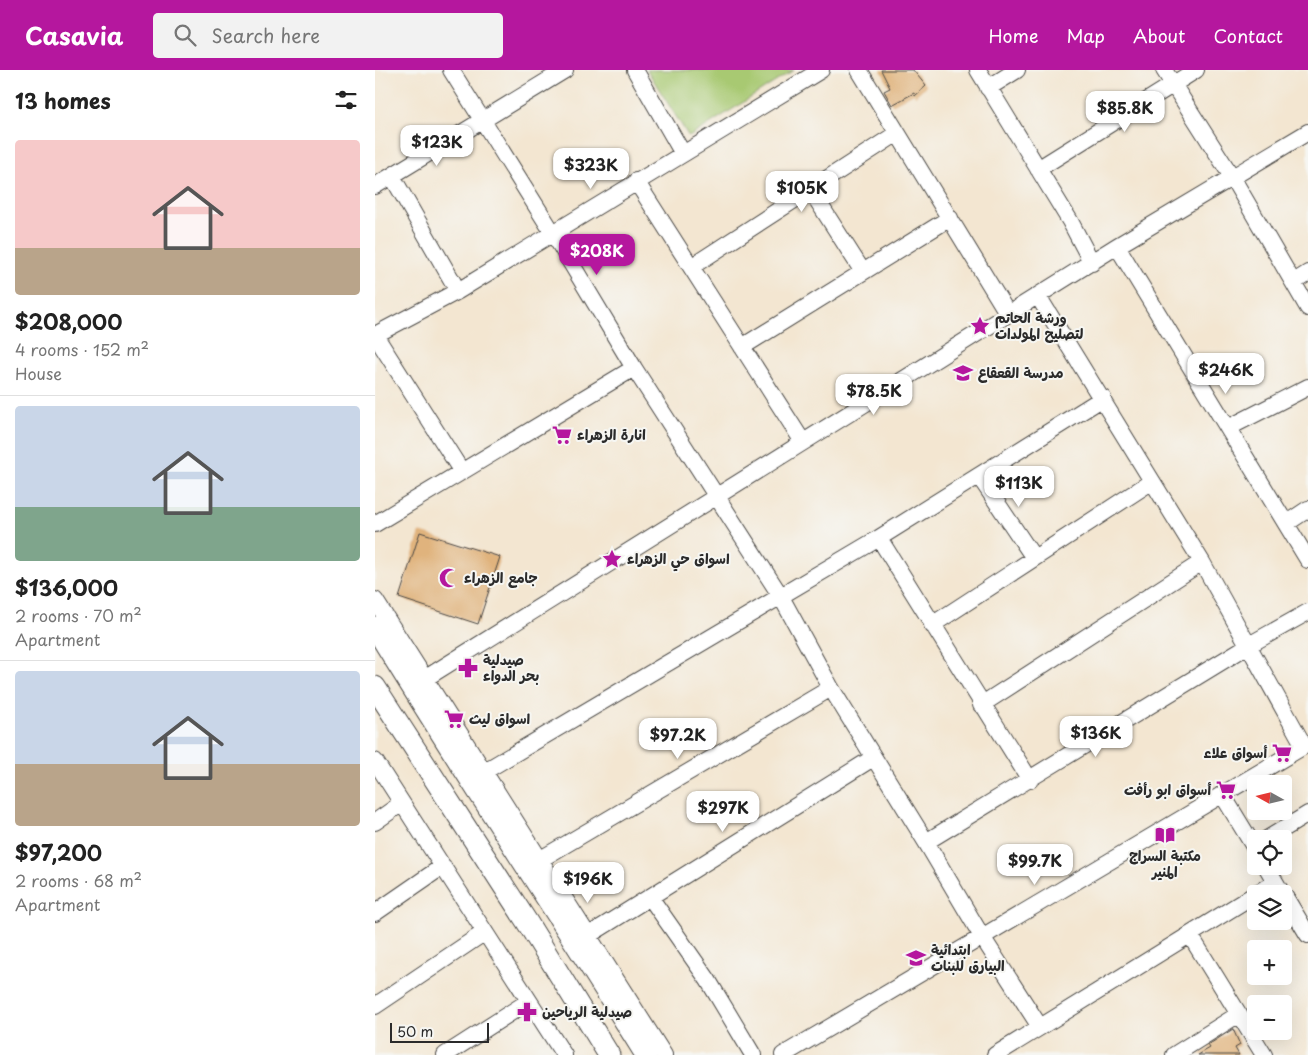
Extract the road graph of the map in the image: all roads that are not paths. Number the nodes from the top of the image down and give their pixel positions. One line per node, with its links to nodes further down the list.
1 (451, 70): 12 (street)
2 (565, 70): 12 (street)
3 (635, 70): 15 (street)
4 (821, 70): 15 (street)
5 (859, 70): 14 (street)
6 (978, 70): 11 (street)
7 (1017, 70): 11 (street)
8 (1164, 70): 10 (street)
9 (1197, 70): 10 (street)
10 (1172, 85): 16 (street); 18 (street)
11 (989, 88): 16 (street)
12 (483, 121): 17 (street); 23 (street)
13 (1308, 132): 18 (street)
14 (896, 134): 21 (street); 22 (street)
15 (682, 152): 19 (street)
16 (1038, 169): 25 (street)
17 (392, 176): 20 (street); 29 (street)
18 (1232, 177): 24 (street); 28 (street)
19 (636, 181): 23 (street); 26 (street)
20 (375, 186)
21 (810, 189): 26 (street); 27 (street)
22 (950, 218): 27 (street); 32 (street)
23 (553, 233): 29 (street); 35 (street)
24 (1117, 246): 25 (street); 38 (street)
25 (1092, 263): 30 (street)
26 (691, 267): 34 (street)
27 (863, 272): 34 (street)
28 (1301, 278): 31 (street)
29 (458, 291): 33 (street)
30 (1038, 296): 32 (street); 37 (street)
31 (1308, 308)
32 (1008, 314): 39 (street)
33 (375, 335): 40 (street)
34 (742, 347): 39 (street)
35 (634, 368): 40 (street); 43 (street)
36 (1308, 387): 38 (street)
37 (1103, 398): 41 (street); 42 (street)
38 (1229, 428): 45 (street)
39 (803, 442): 43 (street)
40 (462, 472): 46 (street)
41 (979, 476): 47 (street); 48 (street)
42 (1151, 482): 48 (street); 50 (street)
43 (717, 498): 51 (street); 57 (street)
44 (1308, 509): 45 (street)
45 (1287, 523): 49 (street)
46 (375, 524)
47 (879, 538): 51 (street); 54 (street)
48 (1034, 558): 54 (street)
49 (1308, 560)
50 (1202, 562): 56 (street); 60 (street)
51 (780, 595): 59 (street); 65 (street)
52 (375, 600): 57 (street)
53 (1308, 612): 56 (street)
54 (932, 625): 60 (street)
55 (375, 627): 65 (main road)
56 (1249, 646): 61 (street); 64 (street)
57 (426, 678): 65 (street)
58 (375, 687): 90 (main road)
59 (831, 688): 62 (street); 73 (street)
60 (981, 705): 64 (street)
61 (1307, 747): 66 (street)
62 (873, 758): 72 (street); 75 (street)
63 (375, 760): 67 (street)
64 (1030, 780): 72 (street)
65 (487, 784): 73 (street); 91 (main road)
66 (1222, 794): 70 (street); 83 (street)
67 (402, 803): 69 (street); 74 (street)
68 (1308, 814): 71 (street)
69 (375, 822)
70 (1247, 830)
71 (1282, 830)
72 (927, 842): 83 (street)
73 (541, 859): 80 (street)
74 (443, 866): 78 (street); 79 (street)
75 (650, 897): 80 (street); 93 (street)
76 (1247, 907): 81 (street)
77 (1292, 908): 82 (street)
78 (375, 913)
79 (485, 932): 84 (street); 85 (street)
80 (589, 935): 92 (street)
81 (1190, 935): 86 (street); 87 (street)
82 (1308, 935)
83 (981, 936): 87 (street); 94 (street)
84 (529, 1001): 88 (street); 89 (street)
85 (375, 1006)
86 (1239, 1014): 96 (street); 97 (street)
87 (1040, 1027): 95 (street)
88 (445, 1055)
89 (564, 1055)
90 (609, 1055)
91 (646, 1055)
92 (664, 1055)
93 (753, 1055)
94 (783, 1055)
95 (995, 1055)
96 (1174, 1055)
97 (1264, 1055)

